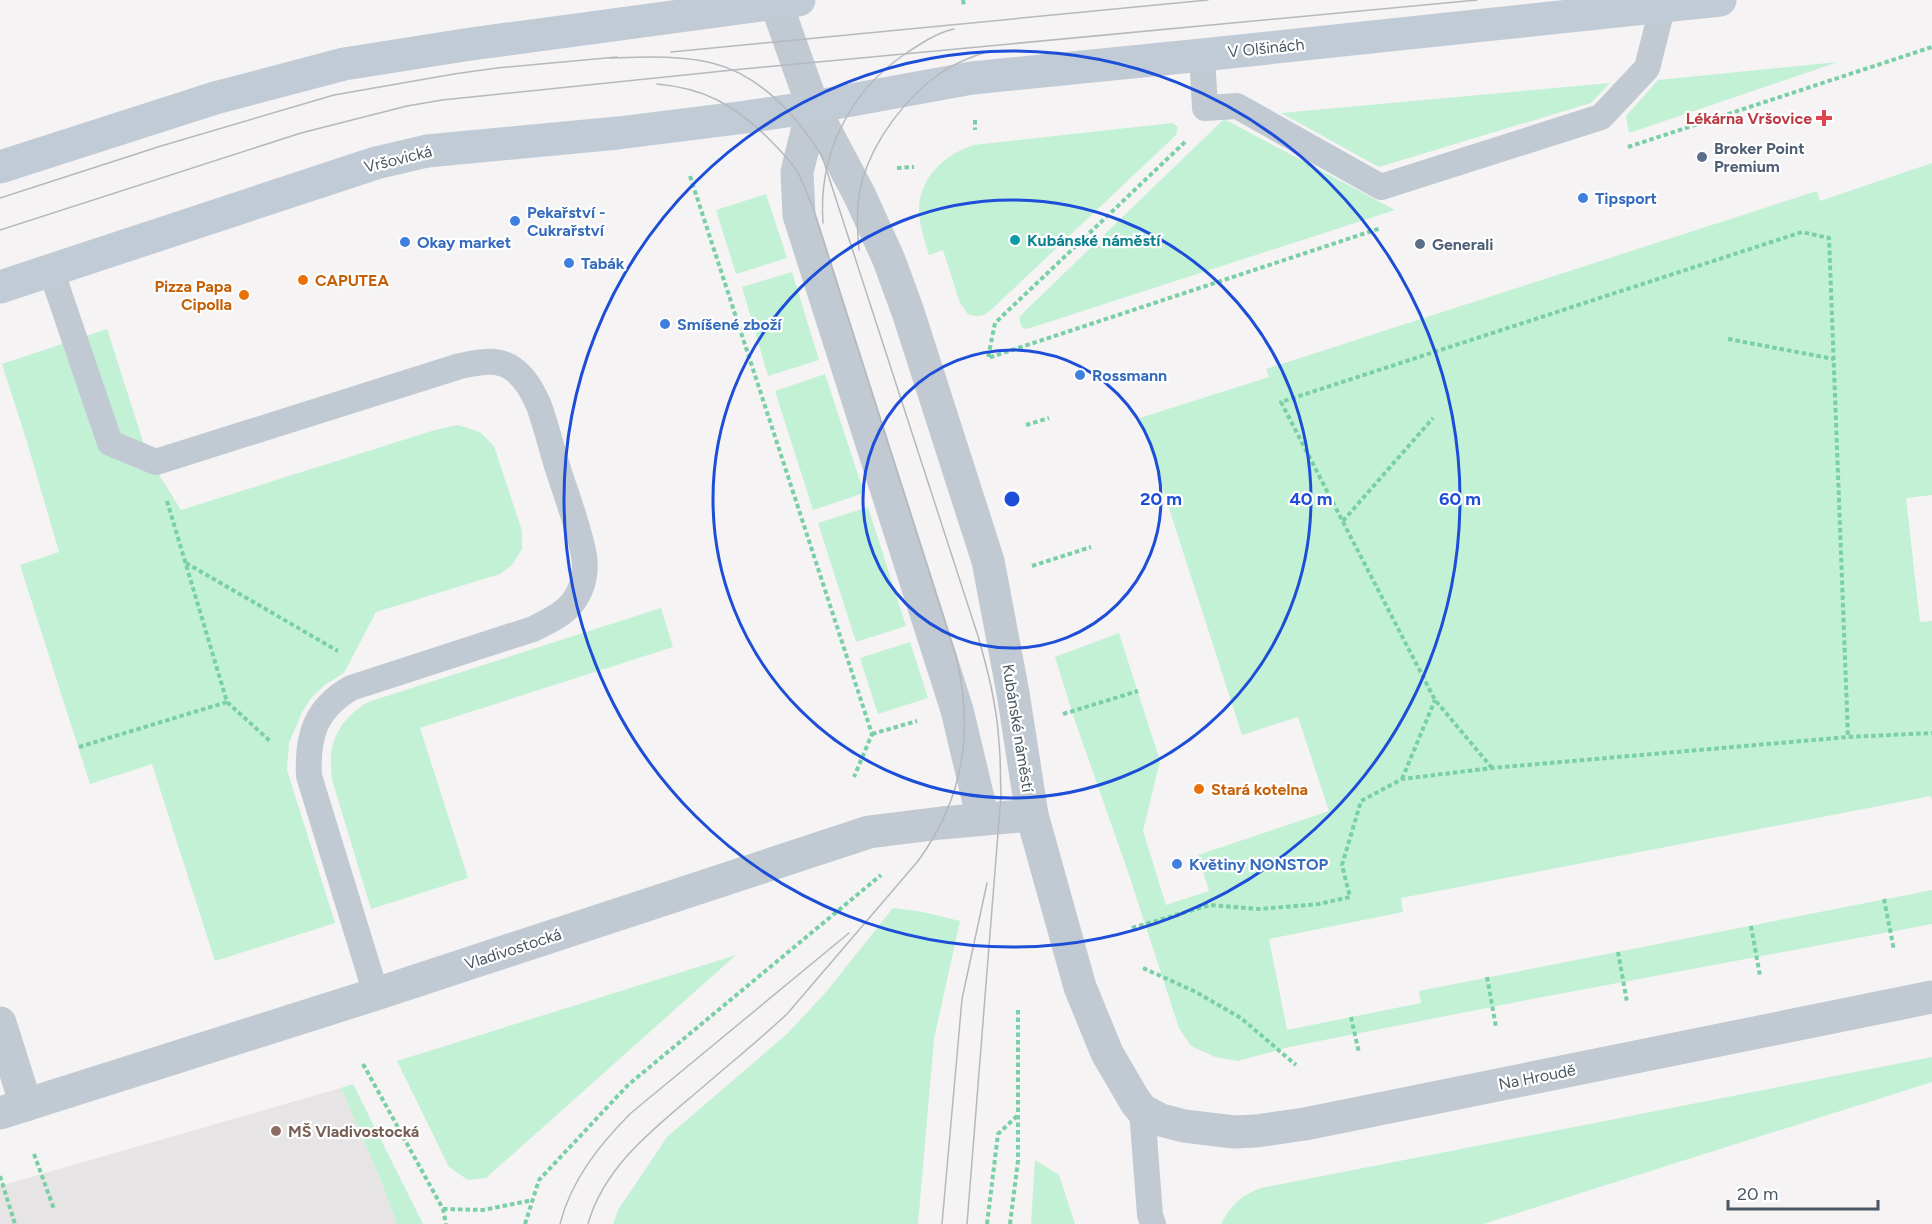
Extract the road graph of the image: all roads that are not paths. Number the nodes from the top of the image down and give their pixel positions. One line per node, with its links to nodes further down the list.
1 (1720, 0): 3 (main road, V Olšinách)
2 (784, 1): 5 (street, Kubánské náměstí); 6 (main road)
3 (1663, 5): 4 (main road, V Olšinách); 4 (lane)
4 (1202, 55): 5 (main road, V Olšinách)
5 (813, 107): 7 (main road, Vršovická); 9 (street, Kubánské náměstí); 10 (street)
6 (0, 167)
7 (51, 270): 8 (main road, Vršovická); 11 (lane)
8 (0, 287)
9 (1032, 816): 10 (street, Vladivostocká); 15 (street, Kubánské náměstí)
10 (983, 819): 11 (street, Vladivostocká)
11 (376, 994): 14 (street, Vladivostocká)
12 (1932, 997): 15 (street, Na Hroudě)
13 (0, 1023): 14 (street)
14 (13, 1109)
15 (1142, 1110): 16 (lane)
16 (1152, 1224)

